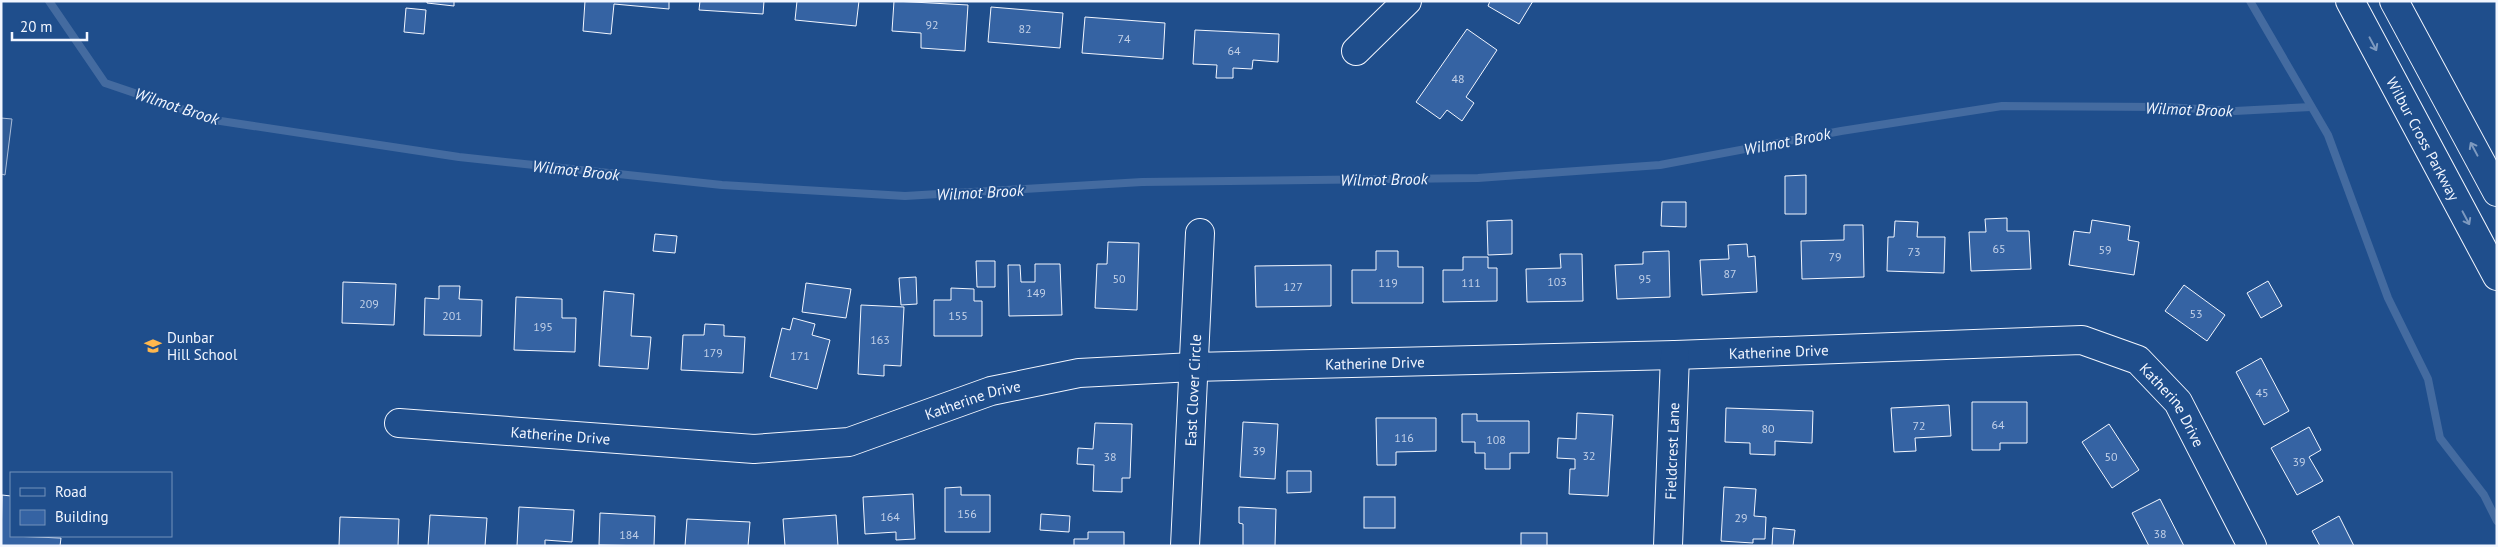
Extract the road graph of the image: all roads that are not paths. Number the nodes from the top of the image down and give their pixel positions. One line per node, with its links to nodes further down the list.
1 (1407, 1): 4 (main road)
2 (2350, 1): 7 (main road, Wilbur Cross Parkway, one-way to 7)
3 (2394, 1): 5 (main road, one-way to 3)
4 (1356, 51)
5 (2497, 192)
6 (1200, 233): 9 (main road, East Clover Circle)
7 (2497, 276)
8 (1675, 355): 9 (main road, Katherine Drive); 12 (main road, Fieldcrest Lane); 13 (main road, Katherine Drive)
9 (1193, 367): 10 (main road, Katherine Drive); 11 (main road, East Clover Circle)
10 (399, 422)
11 (1185, 546)
12 (1668, 546)
13 (2252, 546)

